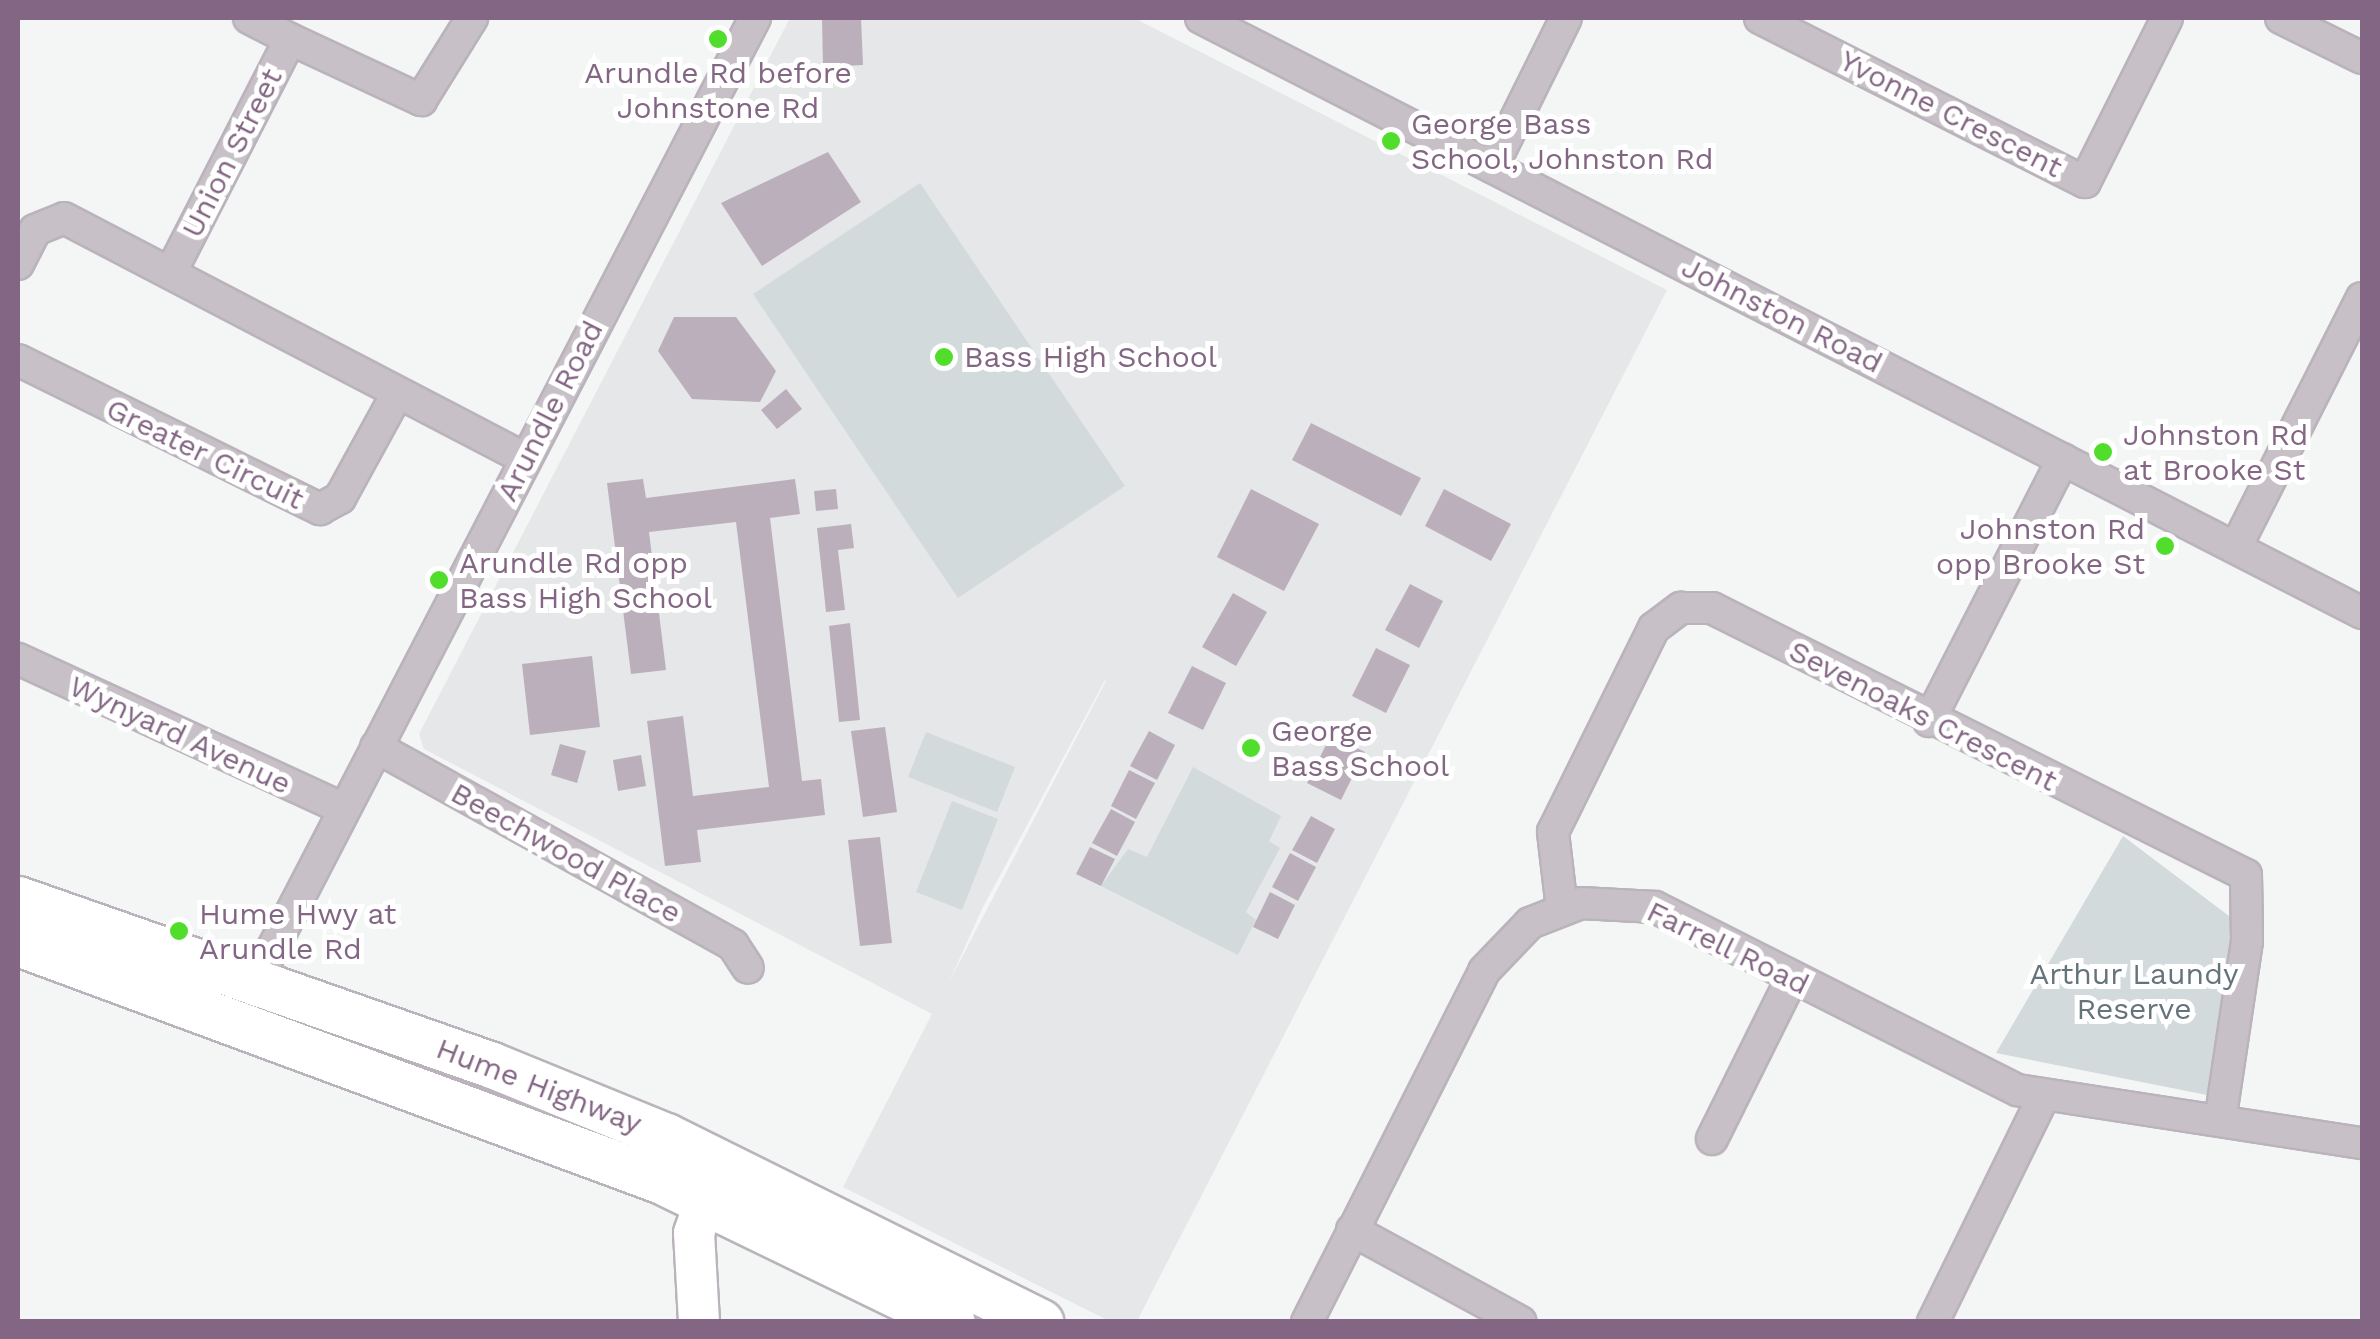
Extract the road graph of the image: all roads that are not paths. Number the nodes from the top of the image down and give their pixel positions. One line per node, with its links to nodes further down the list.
1 (249, 18): 9 (street)
2 (472, 18): 9 (street, Union Street)
3 (754, 18): 18 (street, Arundle Road)
4 (1201, 18): 11 (street, Johnston Road)
5 (1566, 18): 11 (street)
6 (1760, 18): 7 (street, Yvonne Crescent)
7 (2168, 18)
8 (2281, 18): 10 (street)
9 (290, 39): 13 (street, Union Street)
10 (2362, 58)
11 (1492, 167): 17 (street, Johnston Road)
12 (18, 264): 13 (street)
13 (172, 270): 16 (street)
14 (2362, 298): 19 (street)
15 (18, 360): 16 (street, Greater Circuit)
16 (397, 394): 18 (street)
17 (2063, 458): 19 (street, Johnston Road); 22 (street)
18 (526, 459): 23 (street, Arundle Road)
19 (2236, 546): 20 (street, Johnston Road)
20 (2362, 612)
21 (18, 659): 24 (street, Wynyard Avenue)
22 (1929, 721): 26 (street, Sevenoaks Crescent); 32 (street, Sevenoaks Crescent)
23 (376, 747): 24 (street, Arundle Road); 28 (street, Beechwood Place)
24 (344, 808): 30 (street, Arundle Road)
25 (18, 899): 30 (highway, Hume Highway)
26 (1562, 909): 29 (street, Farrell Road); 36 (street, Farrell Road)
27 (18, 943): 30 (highway, Hume Highway)
28 (748, 968)
29 (1792, 978): 31 (street, Farrell Road); 33 (street)
30 (245, 1002): 35 (highway, Hume Highway)
31 (2043, 1097): 32 (street, Farrell Road); 42 (street)
32 (2220, 1121): 34 (street, Farrell Road)
33 (1712, 1140)
34 (2362, 1143)
35 (712, 1180): 37 (main road); 38 (highway, Hume Highway); 39 (highway, Hume Highway)
36 (1352, 1230): 40 (street, Farrell Road); 41 (street)
37 (699, 1322)
38 (952, 1322)
39 (1040, 1322)
40 (1307, 1322)
41 (1520, 1322)
42 (1933, 1322)

